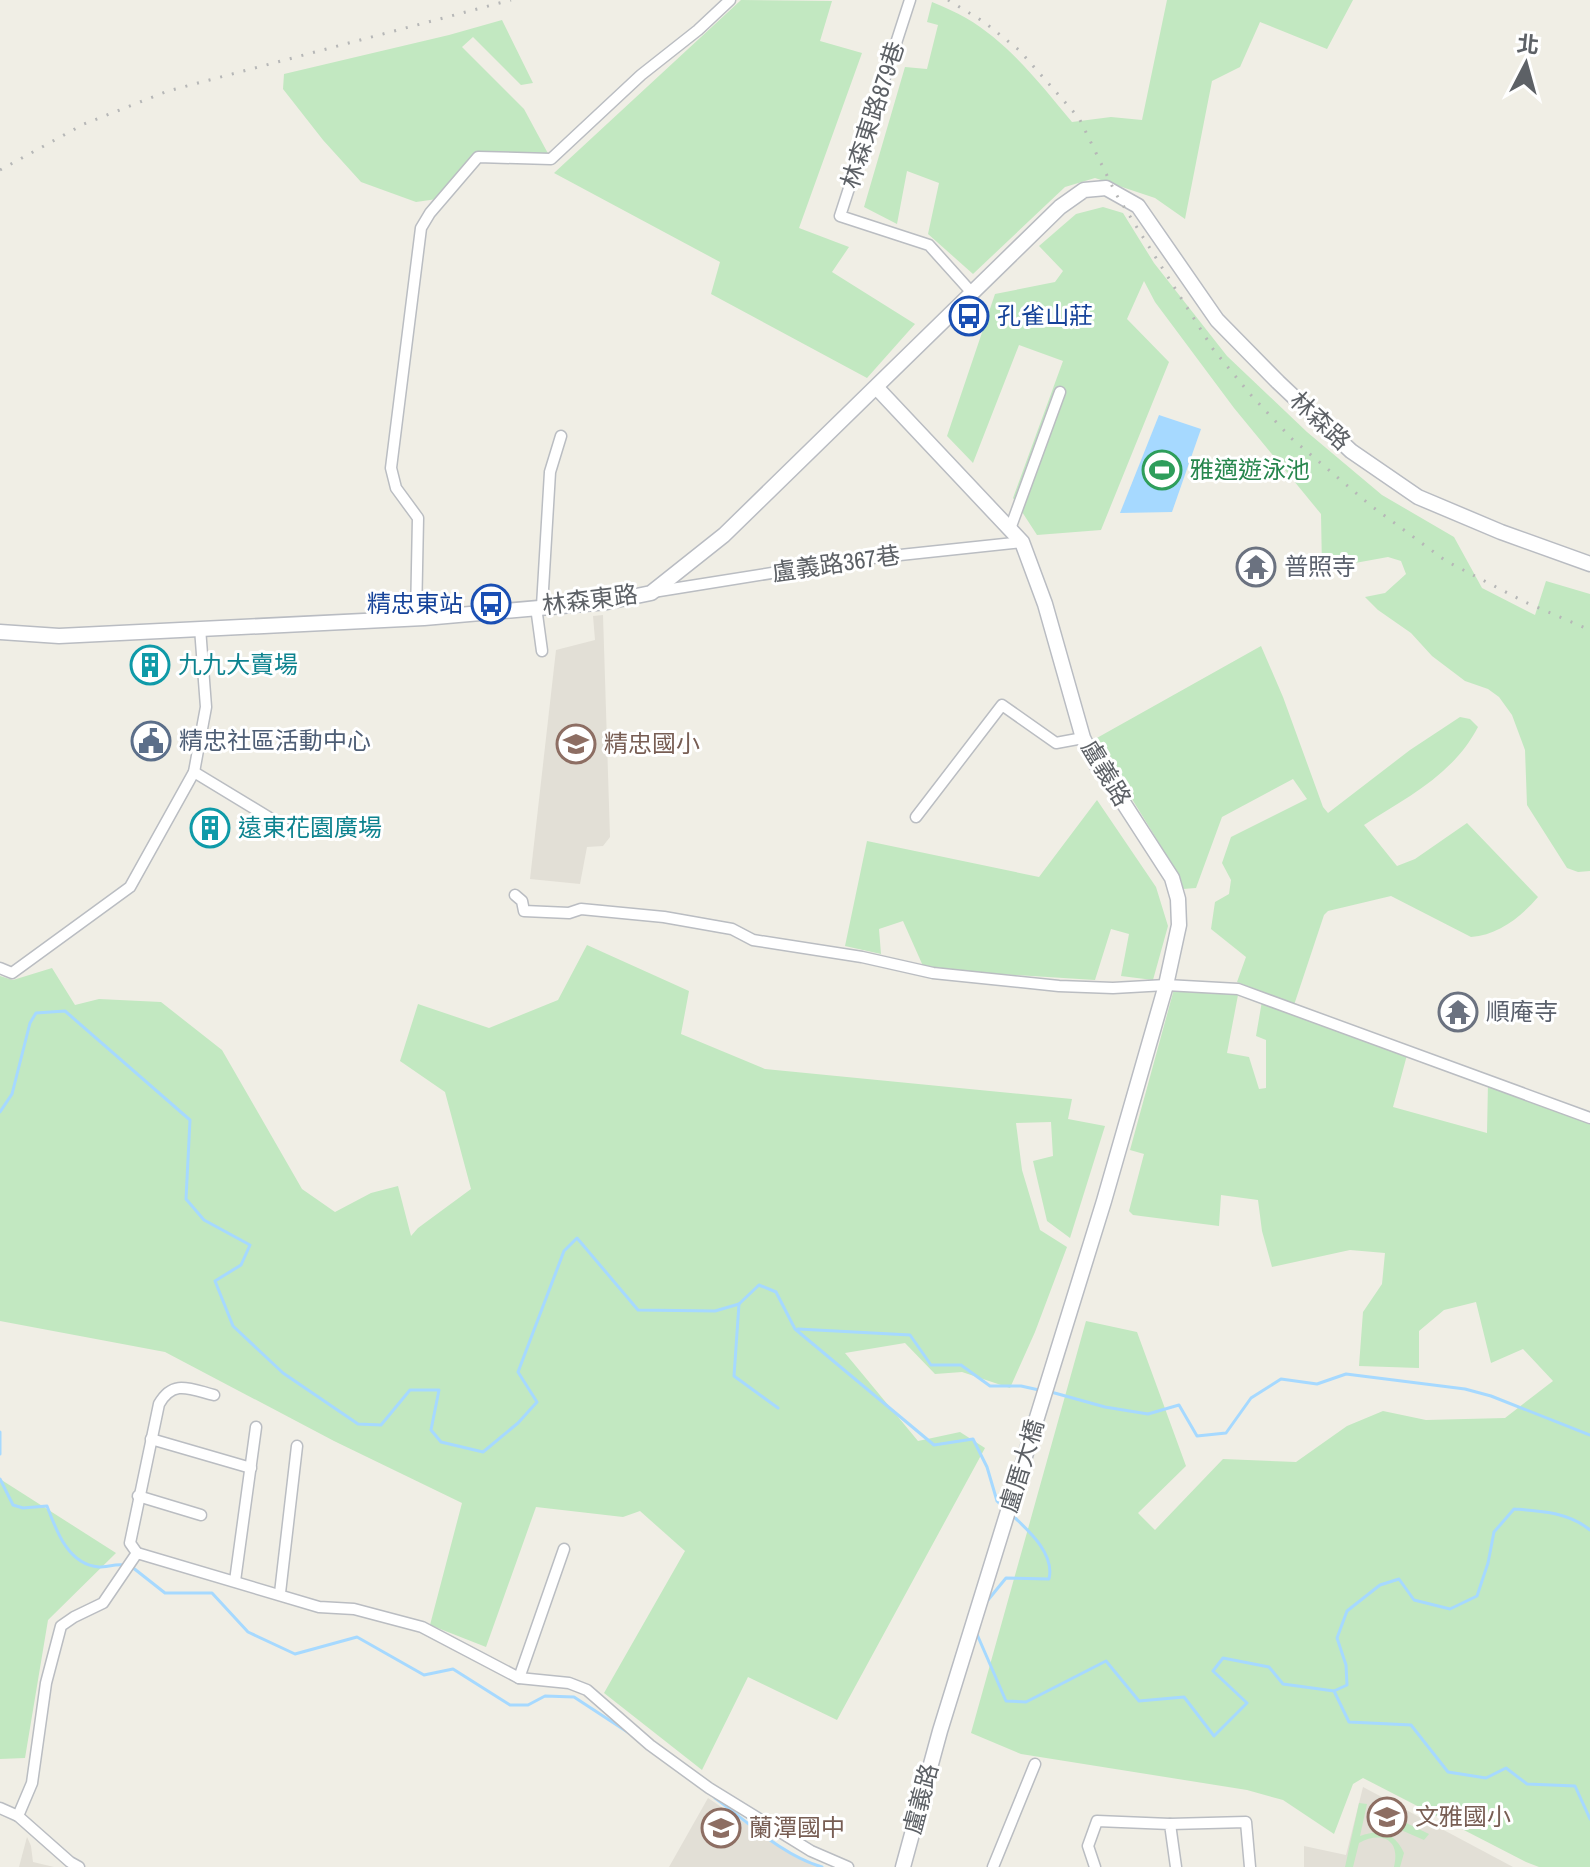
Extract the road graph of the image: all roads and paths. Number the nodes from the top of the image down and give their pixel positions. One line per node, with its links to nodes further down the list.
1 (730, 0): 13 (street)
2 (910, 0): 4 (street, 林森東路879巷)
3 (1116, 194): 4 (main road, 林森東路); 10 (main road, 林森路)
4 (973, 294): 5 (main road, 林森東路)
5 (877, 388): 8 (main road, 盧義路); 11 (main road, 林森東路)
6 (1060, 392): 8 (street)
7 (561, 436): 12 (street)
8 (1010, 529): 9 (main road, 盧義路)
9 (1022, 542): 11 (street, 盧義路367巷); 17 (main road, 盧義路)
10 (1590, 564)
11 (651, 593): 12 (main road, 林森東路)
12 (539, 607): 13 (main road, 林森東路); 16 (street)
13 (416, 618): 14 (main road, 林森東路)
14 (200, 628): 15 (main road, 林森東路); 18 (street)
15 (0, 632)
16 (542, 651)
17 (1083, 738): 19 (street); 23 (main road, 盧義路)
18 (194, 772): 20 (street); 22 (street)
19 (916, 817)
20 (283, 826)
21 (515, 895): 23 (street)
22 (0, 968)
23 (1166, 985): 24 (street); 25 (main road, 盧義路)
24 (1590, 1118)
25 (1104, 1201): 38 (main road, 盧厝大橋)
26 (214, 1395): 28 (street)
27 (256, 1427): 30 (street)
28 (151, 1439): 30 (street); 31 (street)
29 (297, 1446): 36 (street)
30 (251, 1468): 35 (street)
31 (138, 1496): 32 (street); 34 (street)
32 (201, 1515)
33 (564, 1549): 37 (street)
34 (137, 1553): 35 (street); 41 (street)
35 (235, 1581): 36 (street)
36 (280, 1593): 37 (street)
37 (519, 1678): 44 (street)
38 (940, 1731): 45 (main road, 盧義路)
39 (1035, 1764): 46 (street)
40 (0, 1808): 41 (street)
41 (18, 1816): 43 (street)
42 (1170, 1824): 47 (street); 48 (street); 49 (street)
43 (79, 1867)
44 (848, 1867)
45 (903, 1867)
46 (993, 1867)
47 (1095, 1867)
48 (1176, 1867)
49 (1250, 1867)

